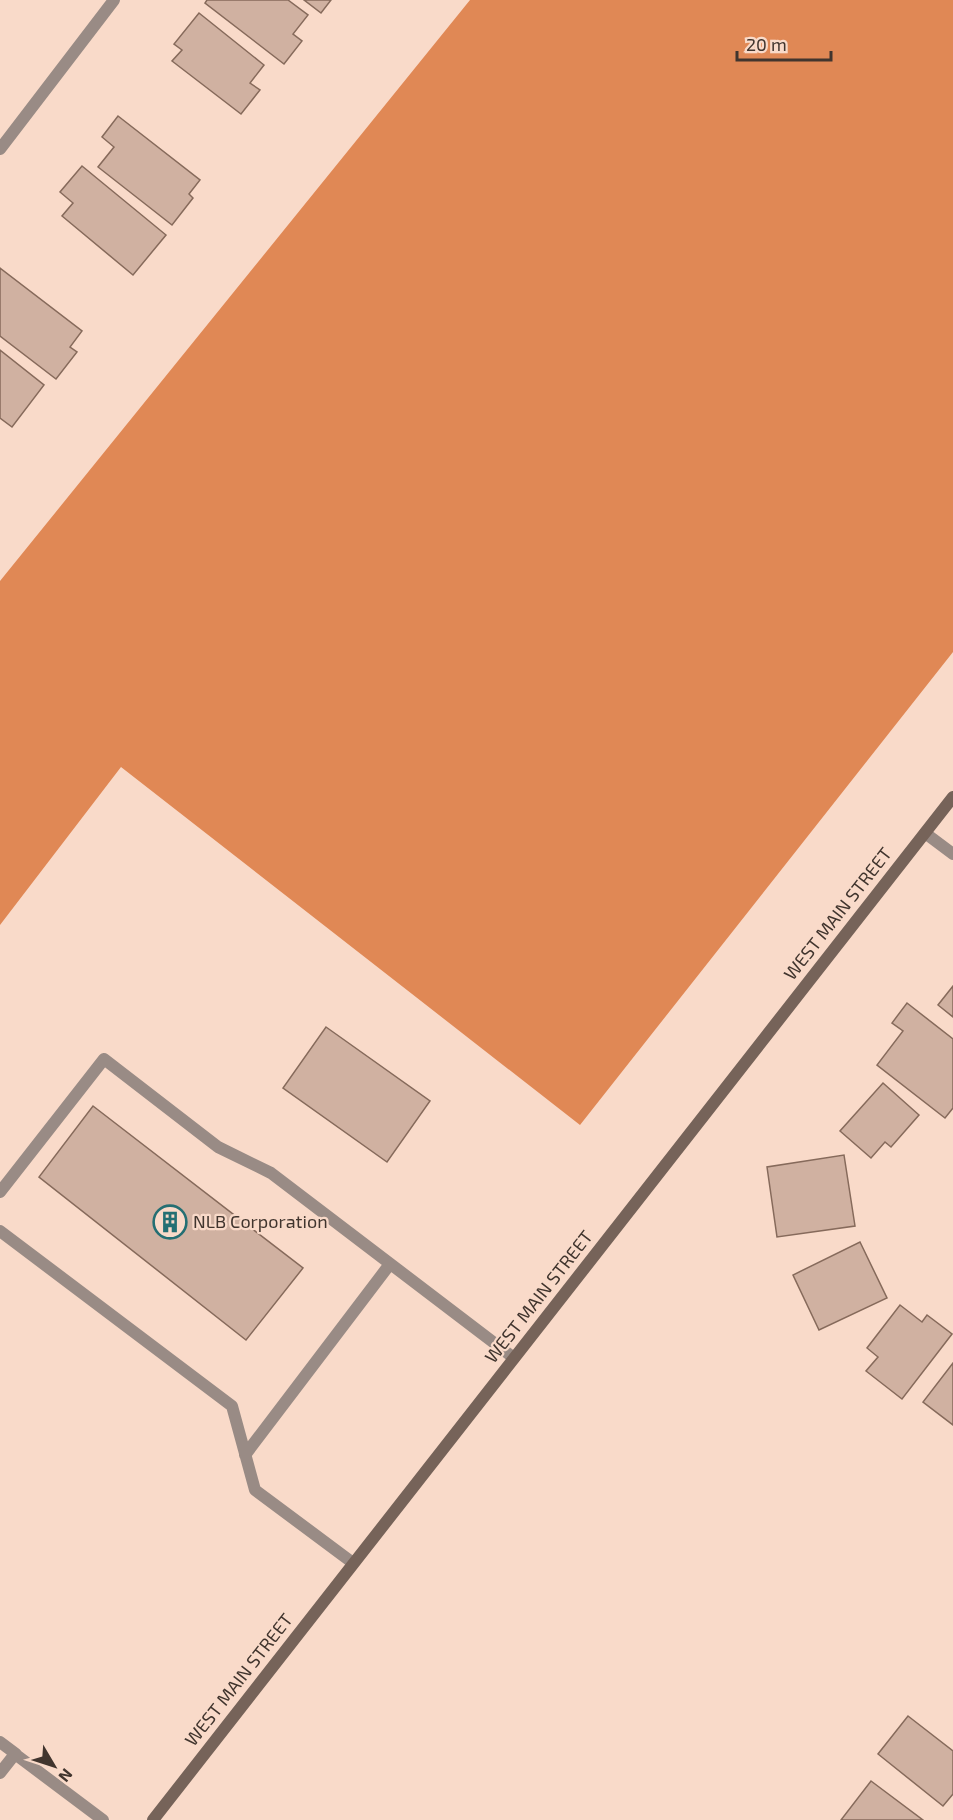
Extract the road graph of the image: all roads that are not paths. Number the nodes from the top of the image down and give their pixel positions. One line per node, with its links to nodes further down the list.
1 (114, 0): 2 (street)
2 (0, 149)
3 (953, 796): 4 (main road, WEST MAIN STREET)
4 (925, 832): 5 (street); 9 (main road, WEST MAIN STREET)
5 (953, 854)
6 (0, 1192): 8 (street)
7 (0, 1231): 10 (street)
8 (390, 1264): 9 (street); 10 (street)
9 (514, 1358): 11 (main road, WEST MAIN STREET)
10 (245, 1455): 11 (street)
11 (353, 1563): 16 (main road, WEST MAIN STREET)
12 (0, 1742): 13 (street)
13 (16, 1754): 14 (street); 15 (street)
14 (0, 1773)
15 (103, 1820)
16 (153, 1820)

